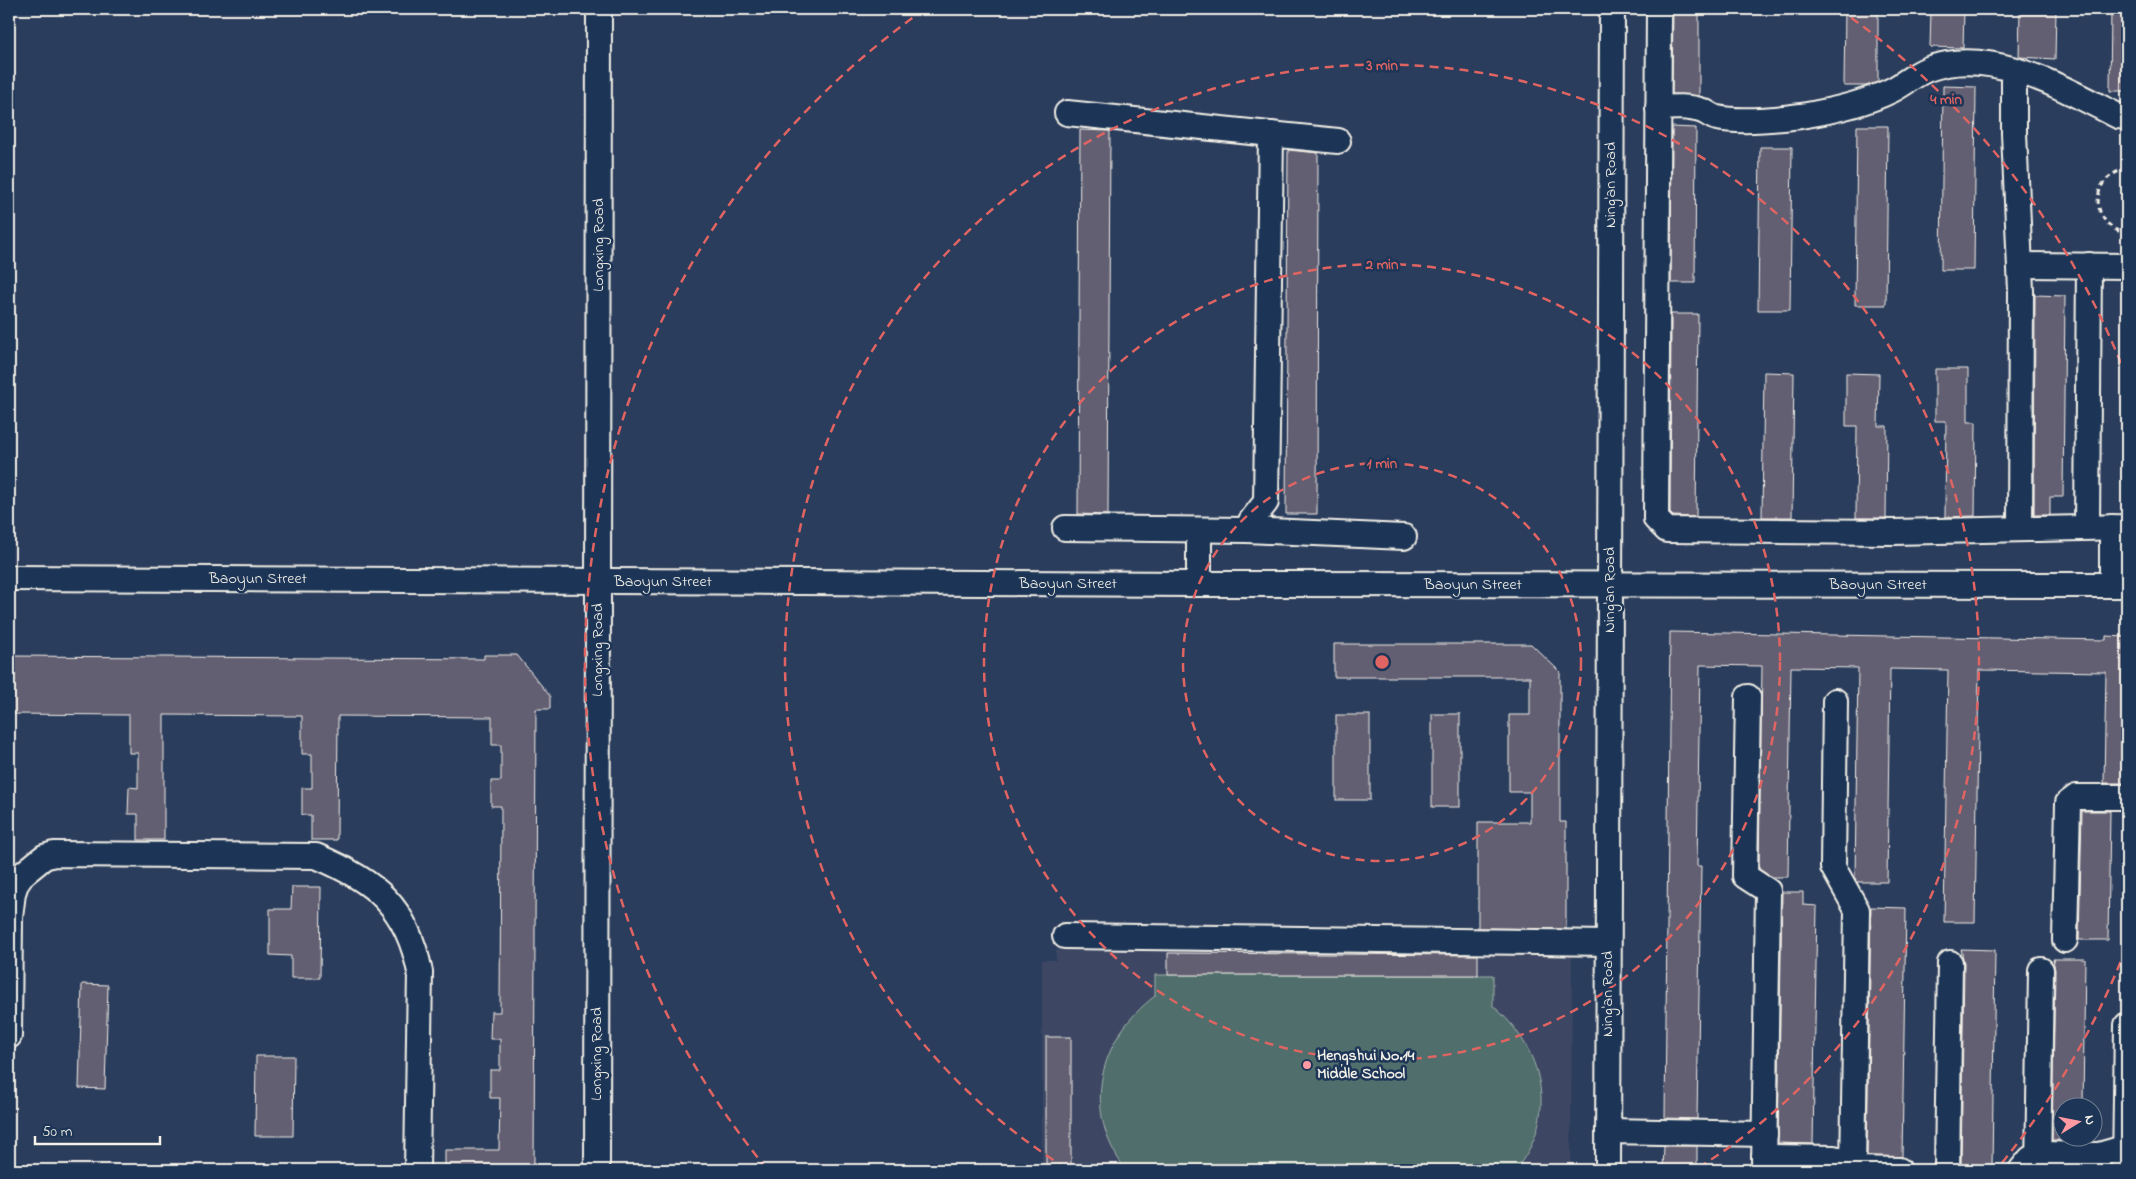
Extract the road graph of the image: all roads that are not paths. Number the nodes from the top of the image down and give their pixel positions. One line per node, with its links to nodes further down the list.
1 (598, 9): 21 (street, Longxing Road)
2 (1612, 9): 23 (street, Ning'an Road)
3 (1659, 9): 5 (street)
4 (2014, 70): 5 (street); 7 (street); 10 (street)
5 (1658, 108): 16 (street)
6 (1067, 113): 8 (street)
7 (2127, 116)
8 (1271, 134): 9 (street); 18 (street)
9 (1338, 141)
10 (2020, 265): 11 (street); 16 (street)
11 (2089, 265): 12 (street); 13 (street)
12 (2127, 266)
13 (2087, 527): 14 (street); 16 (street)
14 (2120, 527): 24 (street)
15 (1065, 528): 17 (street)
16 (2020, 529)
17 (1199, 530): 18 (street); 22 (street)
18 (1247, 530): 19 (street)
19 (1404, 537)
20 (9, 578): 21 (street, Baoyun Street)
21 (598, 581): 22 (street, Baoyun Street); 40 (street, Longxing Road)
22 (1199, 584): 23 (street, Baoyun Street)
23 (1610, 585): 24 (street, Baoyun Street); 30 (street, Ning'an Road)
24 (2119, 585)
25 (1748, 697): 36 (street)
26 (1836, 701): 42 (street)
27 (2127, 797): 29 (street)
28 (1065, 936): 30 (street)
29 (2065, 940)
30 (1608, 943): 35 (street, Ning'an Road)
31 (1950, 962): 44 (street)
32 (2042, 970): 38 (street)
33 (2127, 1024): 37 (street)
34 (9, 1036): 39 (street)
35 (1608, 1131): 36 (street); 41 (street, Ning'an Road)
36 (1764, 1154): 42 (street)
37 (2126, 1155): 38 (street)
38 (2039, 1162): 45 (street)
39 (418, 1170)
40 (597, 1170)
41 (1608, 1170)
42 (1853, 1170): 43 (street)
43 (1899, 1170)
44 (1947, 1170)
45 (2021, 1170)

